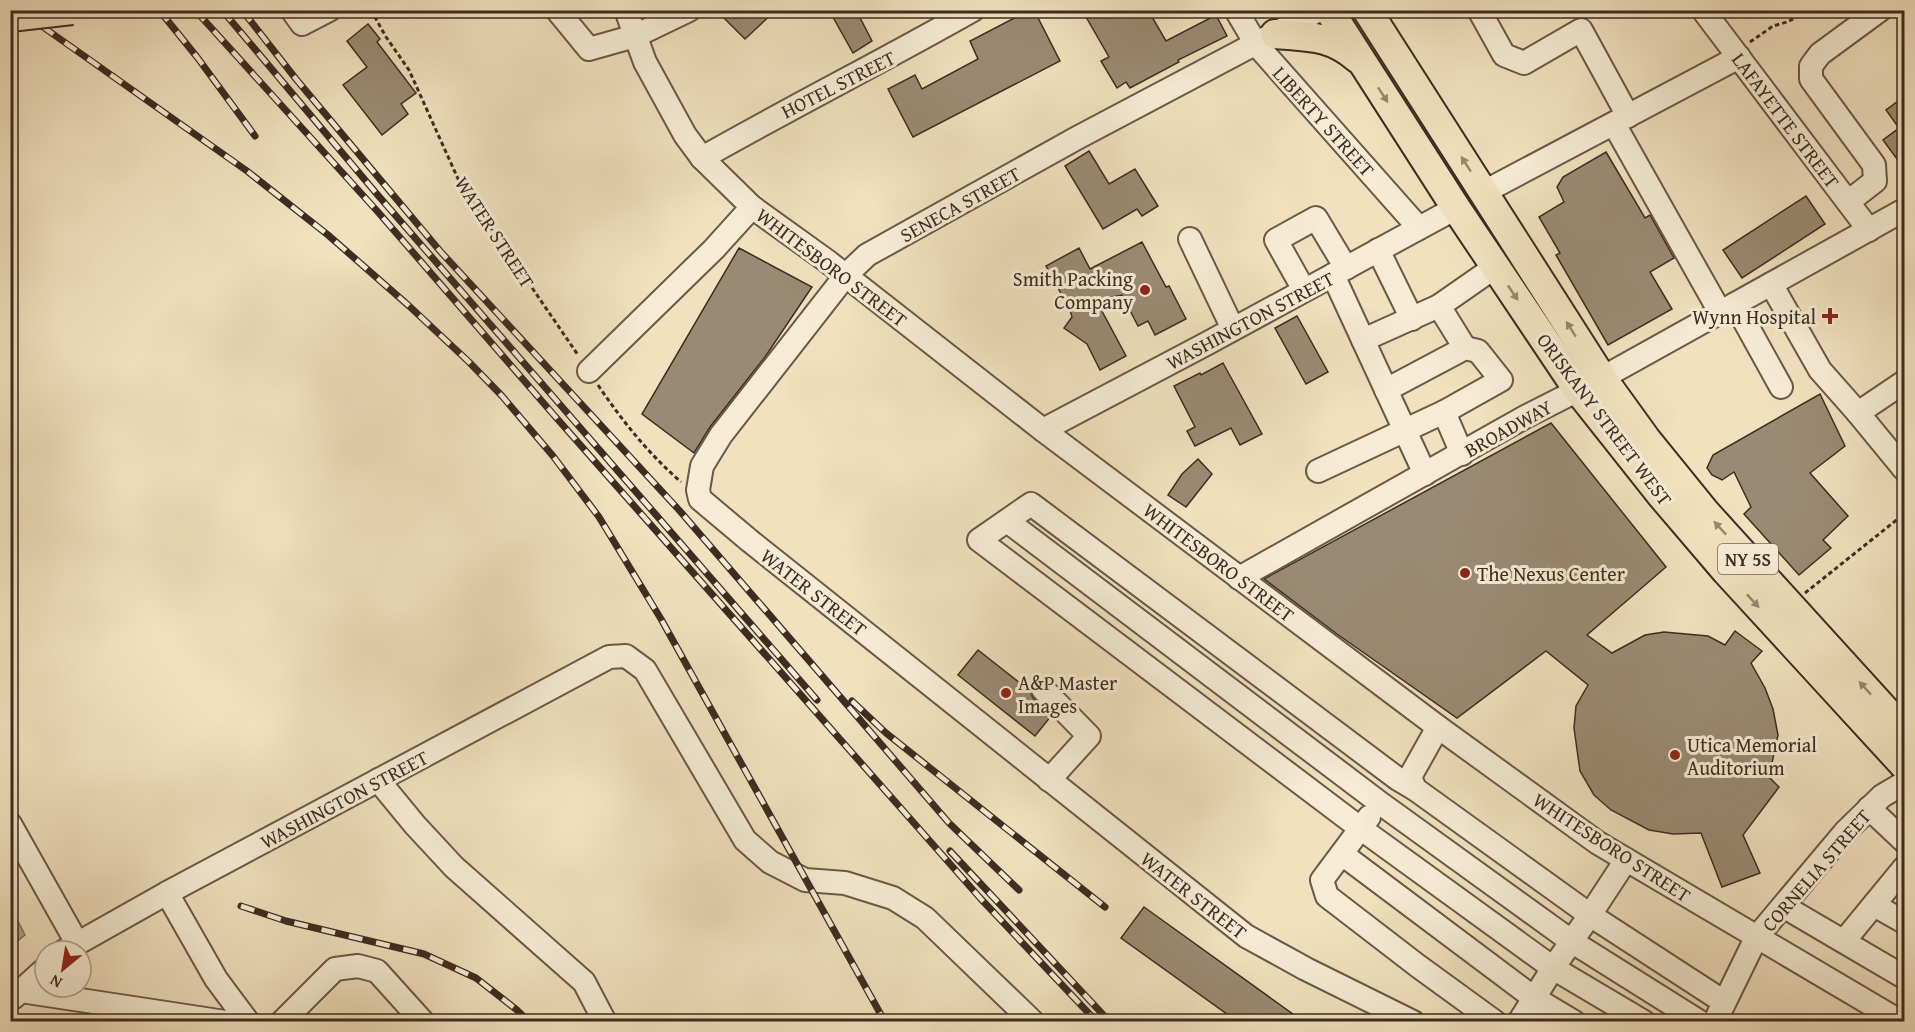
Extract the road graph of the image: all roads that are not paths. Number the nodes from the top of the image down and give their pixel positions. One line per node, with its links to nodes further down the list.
1 (72, 10): 16 (main road, bridge)
2 (292, 10): 3 (street)
3 (329, 10)
4 (557, 10): 17 (street)
5 (626, 10): 17 (street, WHITESBORO STREET)
6 (689, 10): 17 (street)
7 (973, 10): 23 (street, HOTEL STREET)
8 (1236, 10): 18 (street, LIBERTY STREET)
9 (1319, 10): 18 (street, SENECA STREET)
10 (1329, 10): 21 (main road, ORISKANY STREET WEST / NY 5S)
11 (1334, 10): 20 (main road)
12 (1367, 10): 20 (main road, ORISKANY STREET WEST / NY 5S)
13 (1479, 10): 22 (street)
14 (1703, 10): 19 (street, LAFAYETTE STREET)
15 (1880, 10): 25 (street)
16 (10, 17)
17 (635, 36): 23 (street, WHITESBORO STREET)
18 (1265, 39): 21 (main road); 29 (street, LIBERTY STREET); 35 (street, SENECA STREET)
19 (1743, 51): 22 (street); 25 (street, LAFAYETTE STREET)
20 (1398, 58): 24 (main road, ORISKANY STREET WEST / NY 5S, one-way to 20)
21 (1362, 62): 27 (main road, ORISKANY STREET WEST / NY 5S, one-way to 27)
22 (1621, 120): 24 (street); 39 (street)
23 (702, 158): 26 (street, WHITESBORO STREET)
24 (1484, 192): 46 (main road, ORISKANY STREET WEST / NY 5S, one-way to 24)
25 (1848, 202): 30 (street, LAFAYETTE STREET)
26 (752, 207): 35 (street, WHITESBORO STREET); 44 (street)
27 (1456, 208): 29 (street, WASHINGTON STREET); 33 (main road, ORISKANY STREET WEST / NY 5S)
28 (1905, 210): 30 (street, BROADWAY)
29 (1419, 228): 32 (street, WASHINGTON STREET)
30 (1869, 230): 36 (street, BROADWAY)
31 (1190, 239): 41 (street)
32 (1378, 250): 34 (street, WASHINGTON STREET); 40 (street)
33 (1495, 267): 38 (street); 46 (main road, ORISKANY STREET WEST / NY 5S, one-way to 46)
34 (1340, 271): 37 (street, WASHINGTON STREET); 37 (street); 42 (street)
35 (846, 275): 52 (street, WHITESBORO STREET); 57 (street, SENECA STREET)
36 (1771, 284): 39 (street, BROADWAY); 50 (street)
37 (1304, 290): 41 (street, WASHINGTON STREET)
38 (1439, 306): 40 (street); 43 (street)
39 (1727, 308): 46 (street, BROADWAY); 47 (street)
40 (1412, 319): 42 (street)
41 (1233, 329): 52 (street, WASHINGTON STREET)
42 (1363, 340): 48 (street)
43 (1465, 348): 48 (street); 49 (street)
44 (589, 371)
45 (1905, 382): 50 (street)
46 (1590, 384): 53 (street, BROADWAY); 62 (main road, ORISKANY STREET WEST / NY 5S, one-way to 46); 63 (main road, ORISKANY STREET WEST / NY 5S, one-way to 63)
47 (1781, 387)
48 (1386, 390): 51 (street)
49 (1444, 412): 51 (street); 53 (street)
50 (1858, 413): 54 (street)
51 (1404, 429): 55 (street); 56 (street)
52 (1043, 430): 59 (street, WHITESBORO STREET)
53 (1462, 454): 56 (street, BROADWAY)
54 (1905, 470)
55 (1318, 471)
56 (1425, 474): 59 (street, BROADWAY)
57 (700, 499): 65 (street, WATER STREET)
58 (1007, 521): 66 (street); 68 (street); 71 (street)
59 (1239, 578): 61 (street, WHITESBORO STREET)
60 (1043, 689): 65 (street)
61 (1438, 727): 66 (street); 74 (street, WHITESBORO STREET)
62 (1905, 731)
63 (1905, 765)
64 (378, 780): 76 (street, WASHINGTON STREET); 96 (street); 97 (street, WASHINGTON STREET)
65 (1049, 780): 98 (street, WATER STREET)
66 (1408, 782): 68 (street); 79 (street)
67 (1905, 783): 69 (street, CORNELIA STREET)
68 (1380, 803): 71 (street); 84 (street)
69 (1869, 808): 72 (street); 78 (street, CORNELIA STREET)
70 (10, 824): 82 (street)
71 (1360, 828): 73 (street); 86 (street)
72 (1905, 841)
73 (1342, 854): 90 (street); 99 (street)
74 (1626, 861): 79 (street); 81 (street, WHITESBORO STREET)
75 (1905, 868): 77 (street)
76 (167, 893): 83 (street, WASHINGTON STREET); 93 (street)
77 (1874, 905): 80 (street); 85 (street)
78 (1783, 906): 81 (street, CORNELIA STREET); 85 (street)
79 (1590, 915): 84 (street); 91 (street)
80 (1905, 922)
81 (1756, 938): 91 (street, CORNELIA STREET); 104 (street, WHITESBORO STREET)
82 (67, 939)
83 (85, 939)
84 (1571, 941): 86 (street); 103 (street)
85 (1844, 941): 87 (street)
86 (1553, 968): 90 (street); 102 (street)
87 (1905, 977)
88 (33, 980): 89 (street)
89 (16, 996): 92 (street)
90 (1534, 998): 100 (street); 101 (street)
91 (1719, 1012)
92 (225, 1022)
93 (248, 1022)
94 (282, 1022): 95 (street)
95 (423, 1022)
96 (605, 1022)
97 (1033, 1022)
98 (1413, 1022)
99 (1495, 1022)
100 (1519, 1022)
101 (1574, 1022)
102 (1644, 1022)
103 (1700, 1022)
104 (1900, 1022)

